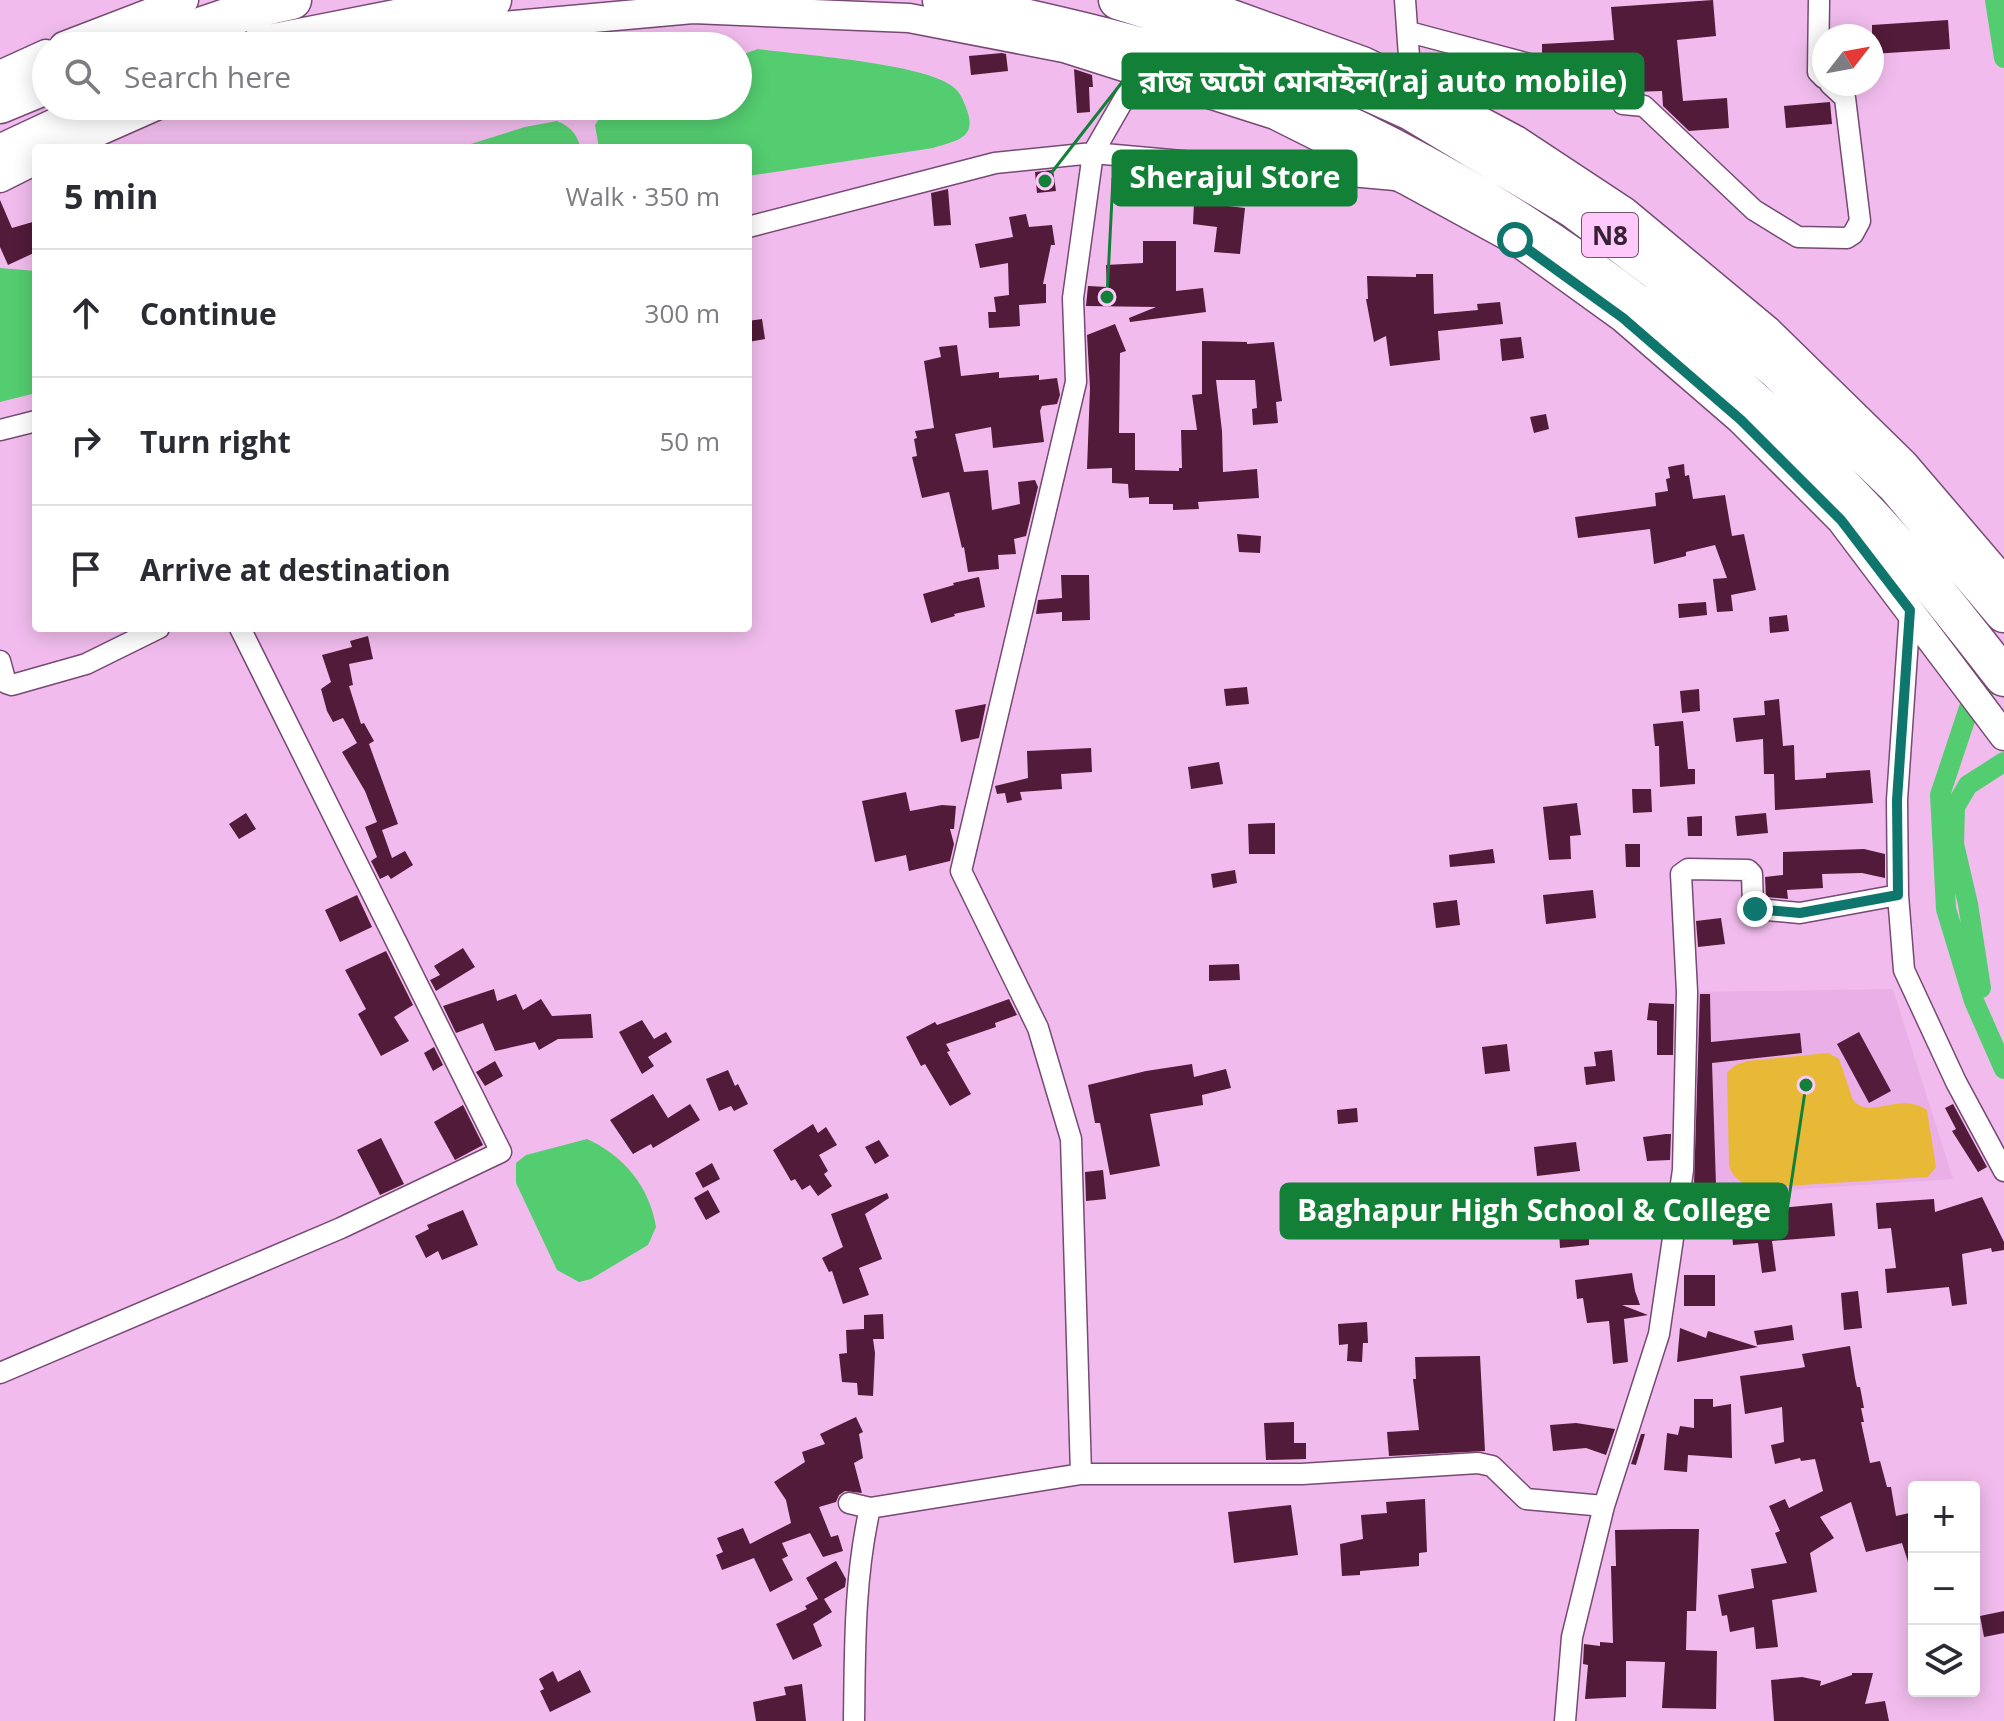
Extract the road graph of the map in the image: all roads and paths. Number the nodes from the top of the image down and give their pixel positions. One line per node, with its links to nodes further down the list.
1 (184, 0): 10 (street)
2 (292, 0): 11 (highway)
3 (492, 0): 12 (highway)
4 (942, 0): 39 (highway, N8)
5 (1118, 0): 35 (highway, N8)
6 (1193, 0): 18 (street)
7 (1405, 0): 14 (street)
8 (1819, 0): 9 (street)
9 (1819, 24)
10 (101, 32)
11 (185, 32)
12 (330, 32)
13 (461, 32): 16 (street)
14 (1409, 32): 18 (street); 20 (street)
15 (32, 60): 17 (street)
16 (1139, 73): 25 (street); 29 (street)
17 (0, 75)
18 (1411, 84): 33 (street)
19 (32, 91): 21 (highway)
20 (1843, 96)
21 (0, 104)
22 (73, 120): 26 (highway)
23 (124, 120): 24 (street)
24 (70, 144)
25 (1093, 153): 29 (street); 30 (street); 44 (street)
26 (0, 154)
27 (32, 162): 28 (street)
28 (0, 178)
29 (1407, 181): 34 (street)
30 (752, 226)
31 (32, 422): 32 (street)
32 (0, 430)
33 (2002, 575)
34 (1910, 610): 40 (street); 41 (street)
35 (2004, 613)
36 (151, 632): 38 (street)
37 (242, 632): 43 (street)
38 (0, 661)
39 (2004, 677)
40 (2004, 736)
41 (1898, 895): 42 (street); 46 (street)
42 (2004, 1171)
43 (0, 1373)
44 (1081, 1474): 46 (street); 47 (street)
45 (849, 1503): 47 (street)
46 (1604, 1506): 49 (street)
47 (870, 1508): 48 (street)
48 (854, 1721)
49 (1565, 1721)

